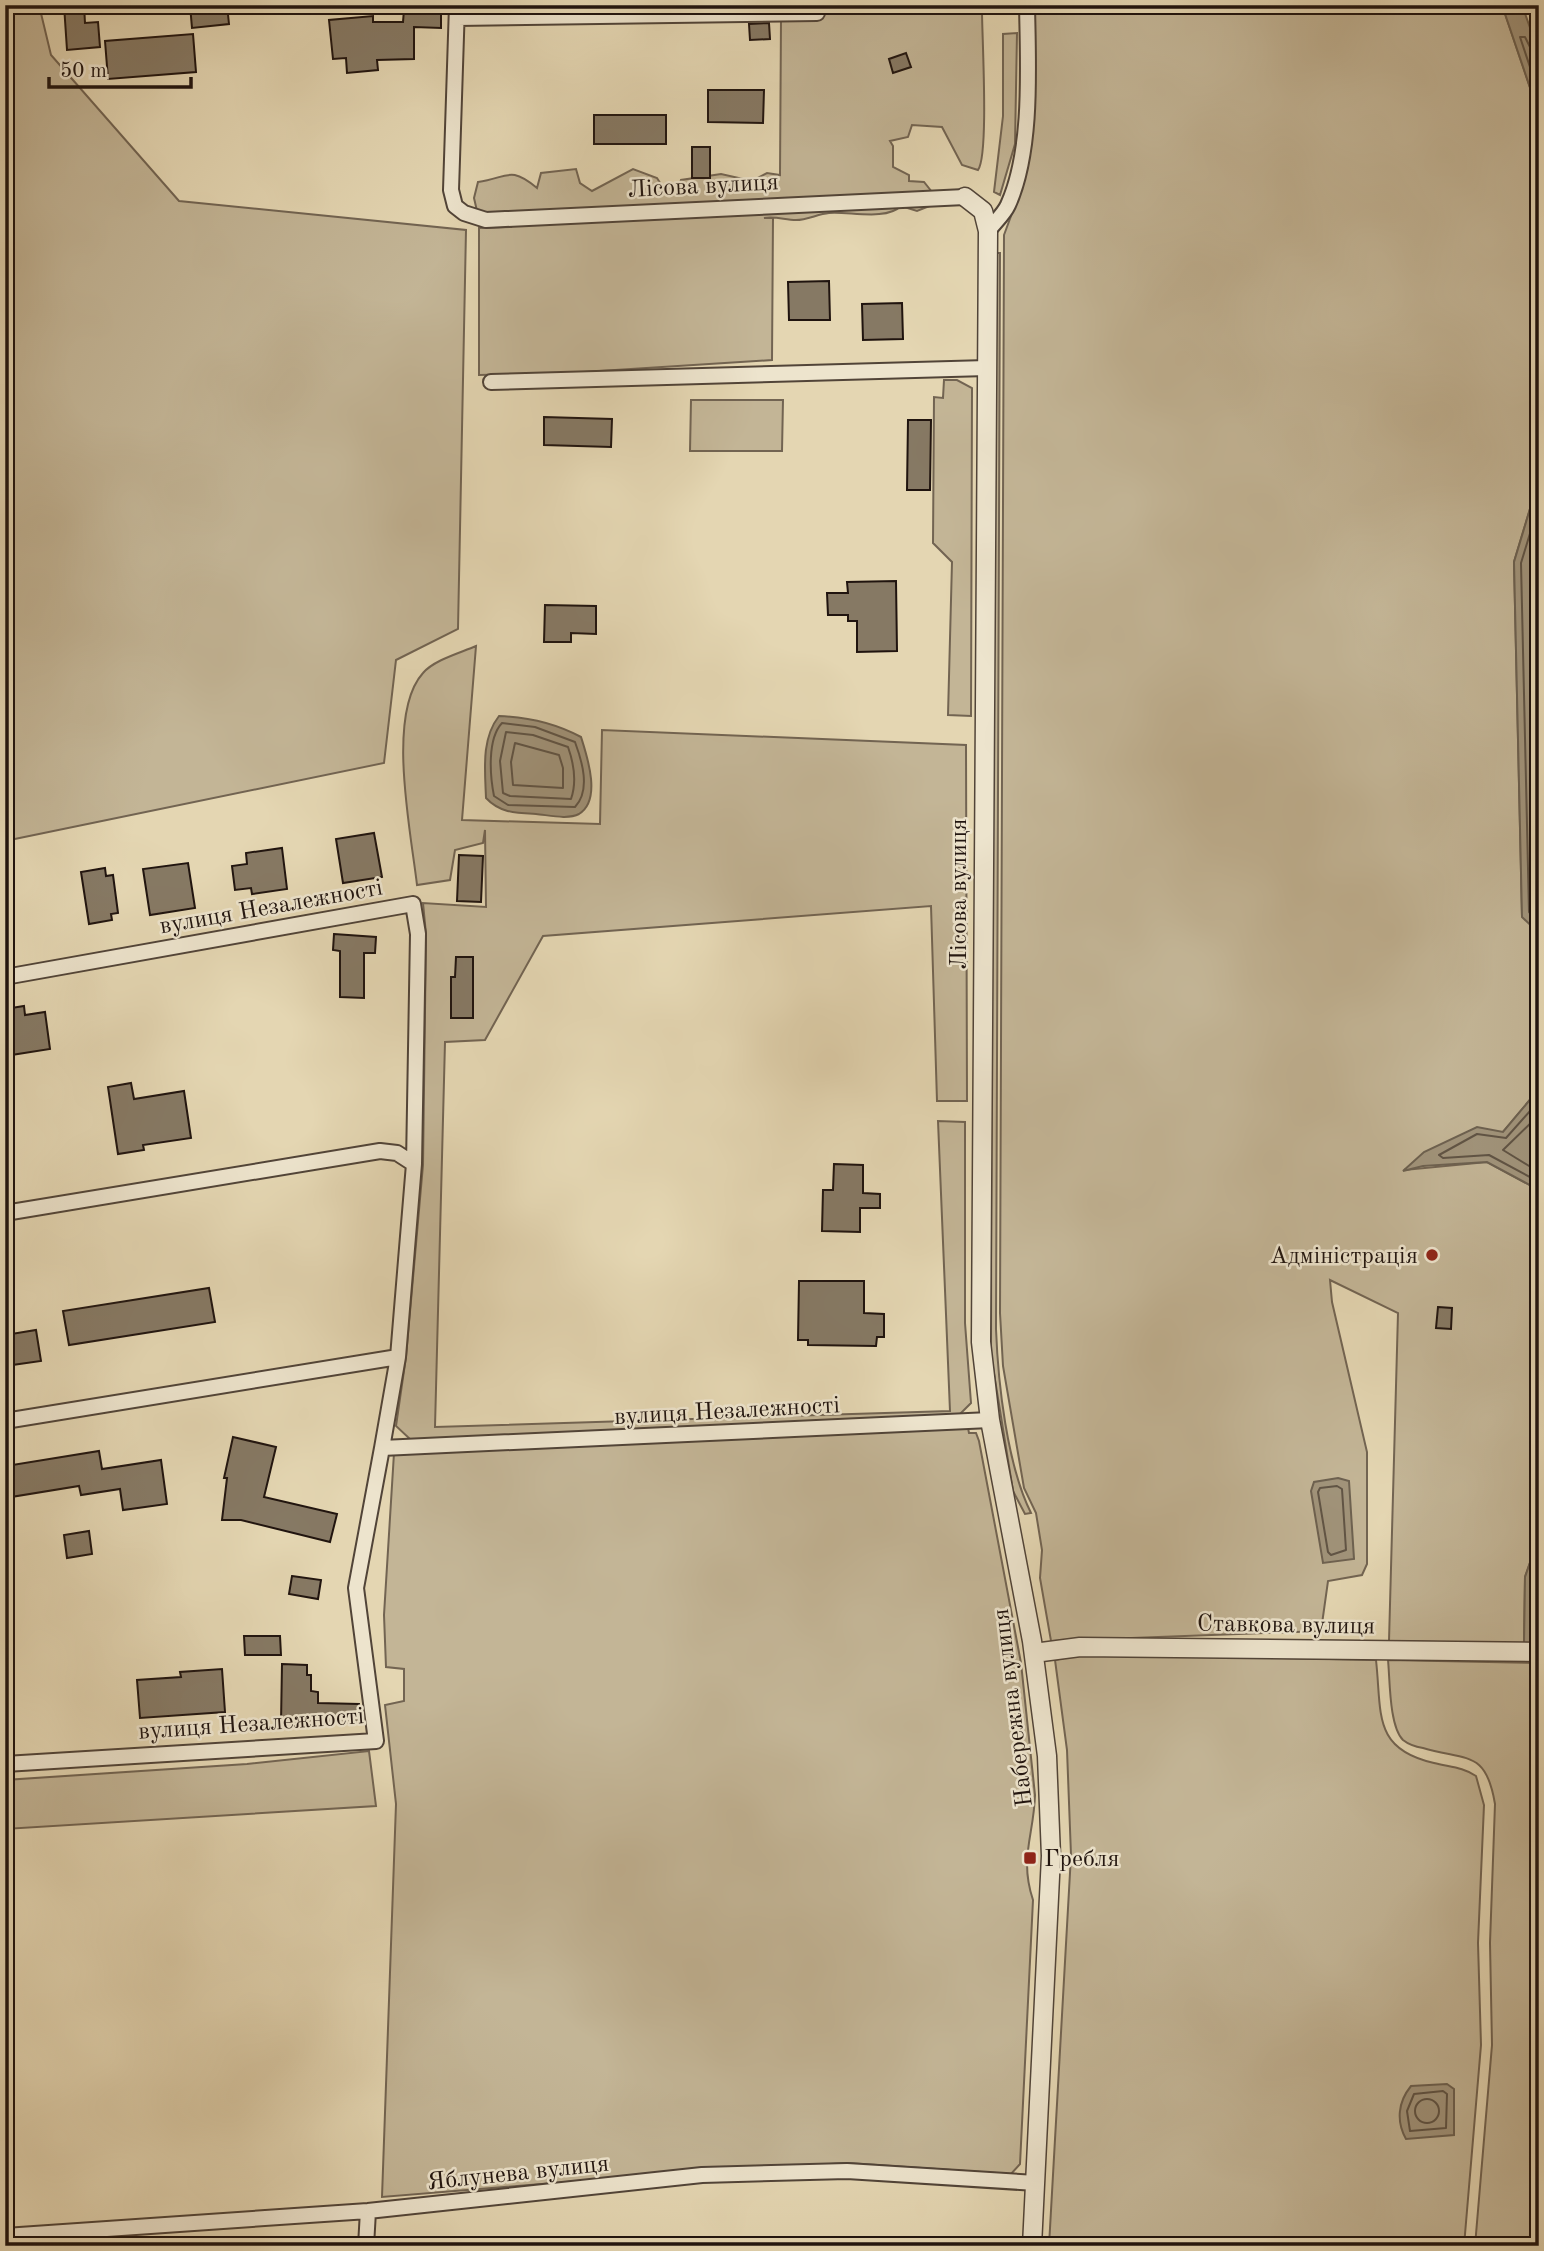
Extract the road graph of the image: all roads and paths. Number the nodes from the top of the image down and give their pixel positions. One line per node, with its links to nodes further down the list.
1 (1027, 5): 5 (street)
2 (457, 12): 3 (street, Лісова вулиця); 4 (street, Лісова вулиця)
3 (817, 13)
4 (965, 197): 5 (street, Лісова вулиця)
5 (988, 231): 6 (street, Лісова вулиця)
6 (987, 368): 7 (street); 12 (street, Лісова вулиця)
7 (491, 382)
8 (5, 977): 9 (street, вулиця Незалежності)
9 (414, 1164): 10 (street); 11 (street, вулиця Незалежності)
10 (5, 1213)
11 (398, 1357): 13 (street); 14 (street, вулиця Незалежності)
12 (990, 1420): 14 (street, вулиця Незалежності); 16 (street, Набережна вулиця)
13 (5, 1421)
14 (382, 1448): 17 (street, вулиця Незалежності)
15 (1539, 1652): 16 (street, Ставкова вулиця)
16 (1034, 1653): 18 (street, Набережна вулиця)
17 (5, 1764)
18 (1036, 2183): 19 (street, Яблунева вулиця); 22 (street, Набережна вулиця)
19 (368, 2211): 20 (street, Яблунева вулиця); 21 (street)
20 (5, 2236)
21 (366, 2246)
22 (1032, 2246)

